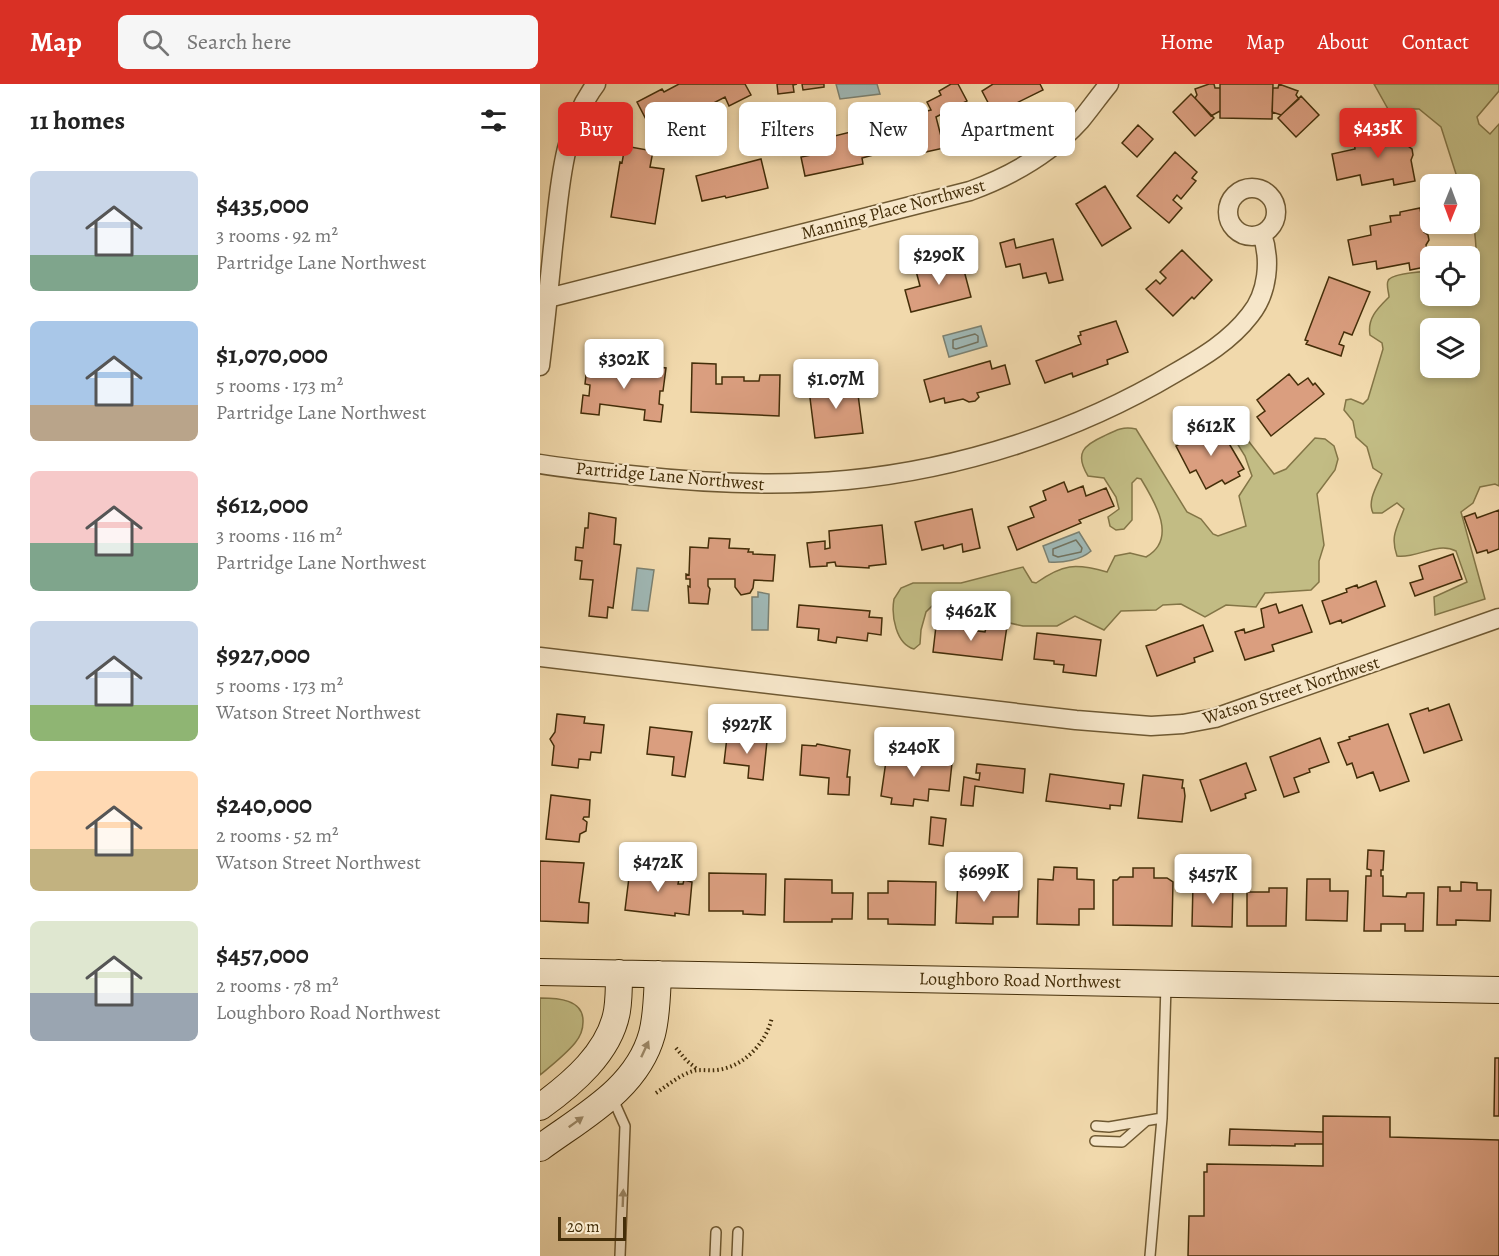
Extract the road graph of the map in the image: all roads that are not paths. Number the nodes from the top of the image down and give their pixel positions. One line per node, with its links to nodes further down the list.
1 (596, 84): 4 (street)
2 (1109, 84): 4 (street, Manning Place Northwest)
3 (1262, 234): 6 (street, Partridge Lane Northwest)
4 (544, 299): 5 (street)
5 (540, 366)
6 (540, 464)
7 (1499, 618): 8 (street, Watson Street Northwest)
8 (540, 657)
9 (540, 972): 10 (main road, Loughboro Road Northwest)
10 (619, 973): 11 (main road, Loughboro Road Northwest); 15 (main road)
11 (658, 974): 12 (main road, Loughboro Road Northwest); 14 (main road, one-way to 11)
12 (1166, 982): 13 (main road, Loughboro Road Northwest); 16 (lane)
13 (1499, 990)
14 (612, 1096): 20 (main road, one-way to 14); 23 (lane, one-way to 14)
15 (540, 1107)
16 (1162, 1118): 17 (lane); 26 (lane)
17 (1146, 1121): 18 (lane); 19 (lane)
18 (1096, 1126)
19 (1095, 1141)
20 (540, 1148)
21 (716, 1232): 24 (lane)
22 (738, 1232): 25 (lane)
23 (620, 1256)
24 (715, 1256)
25 (738, 1256)
26 (1150, 1256)

